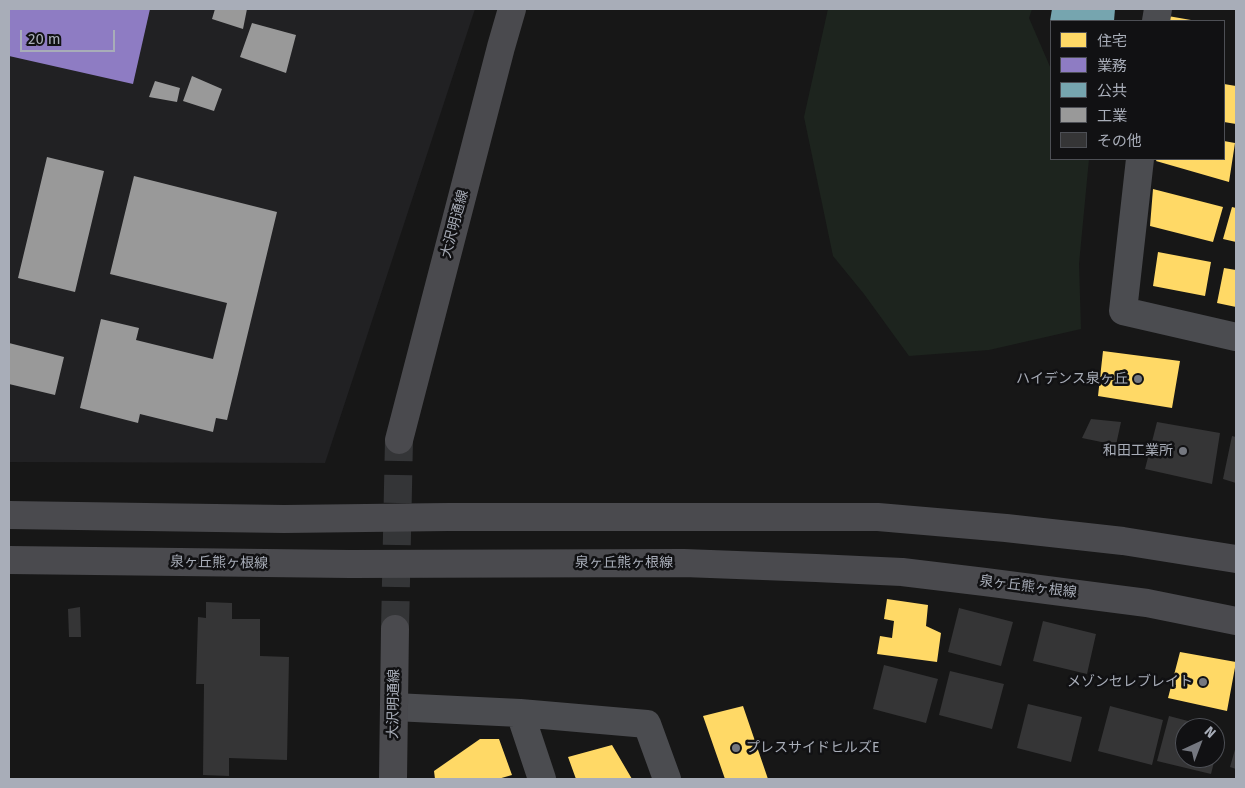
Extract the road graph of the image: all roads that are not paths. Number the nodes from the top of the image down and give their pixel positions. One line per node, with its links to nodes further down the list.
1 (512, 9): 4 (main road, 大沢明通線)
2 (1140, 160): 3 (street)
3 (1236, 337)
4 (399, 440)
5 (9, 515): 6 (main road)
6 (1236, 559)
7 (9, 560): 8 (main road, 泉ヶ丘熊ヶ根線)
8 (1236, 620)
9 (395, 629): 10 (main road, 大沢明通線)
10 (394, 707): 11 (street); 12 (main road, 大沢明通線)
11 (520, 713): 13 (street); 14 (street)
12 (393, 779)
13 (542, 779)
14 (668, 779)

